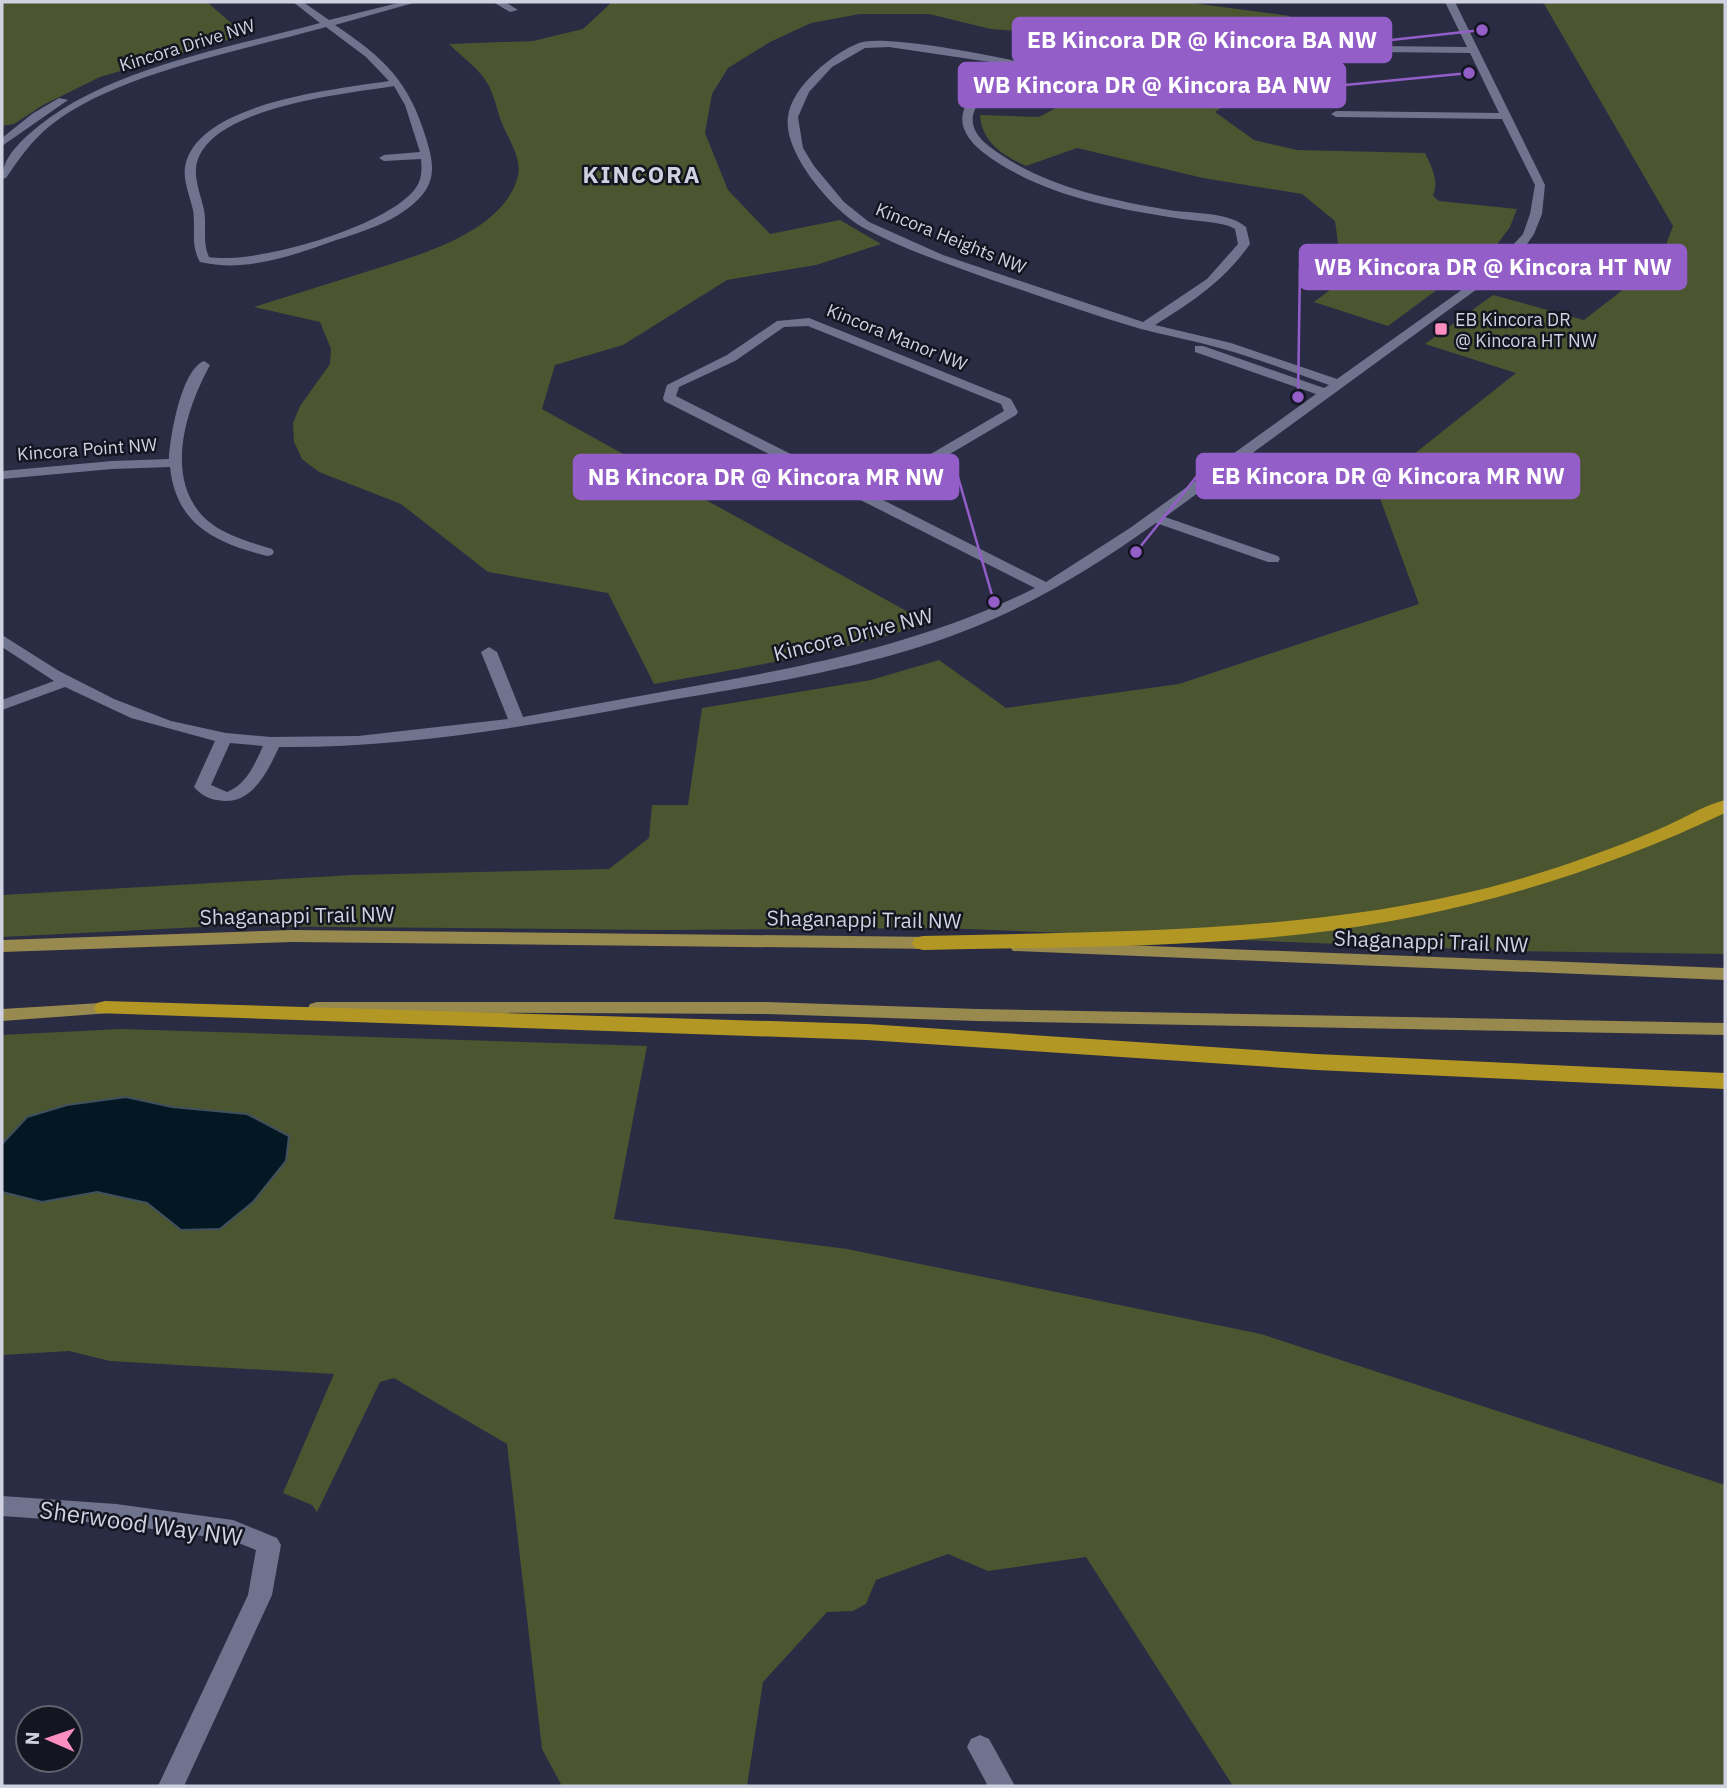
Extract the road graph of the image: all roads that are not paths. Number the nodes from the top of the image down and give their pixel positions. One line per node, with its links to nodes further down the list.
1 (297, 2): 7 (street)
2 (384, 2): 7 (street, Kincora Drive NW)
3 (412, 2): 7 (street, Kincora Drive NW)
4 (498, 2): 6 (street)
5 (1450, 2): 9 (street, Kincora Drive NW)
6 (513, 10)
7 (324, 21): 10 (street); 13 (street, Kincora Drive NW); 14 (street, Kincora Drive NW)
8 (1379, 49): 9 (street)
9 (1473, 50): 12 (street, Kincora Drive NW)
10 (395, 83): 16 (street); 16 (street)
11 (1336, 114): 12 (street)
12 (1505, 116): 21 (street, Kincora Drive NW)
13 (6, 134): 14 (street); 15 (street, Kincora Drive NW)
14 (33, 135): 18 (street, Kincora Drive NW)
15 (2, 143)
16 (426, 155): 17 (street)
17 (384, 158)
18 (2, 176)
19 (1144, 326): 19 (street, Kincora Heights NW); 21 (street, Kincora Heights NW); 22 (street, Kincora Heights NW)
20 (204, 365): 23 (street, Kincora Point NW)
21 (1337, 383): 22 (street, Kincora Drive NW)
22 (1325, 393): 26 (street, Kincora Drive NW)
23 (176, 463): 24 (street, Kincora Point NW); 27 (street, Kincora Point NW)
24 (2, 475)
25 (865, 498): 25 (street, Kincora Manor NW); 29 (street, Kincora Manor NW)
26 (1154, 519): 28 (street); 29 (street, Kincora Drive NW)
27 (267, 552)
28 (1273, 559)
29 (1045, 587): 34 (street, Kincora Drive NW)
30 (2, 640): 32 (street, Kincora Drive NW)
31 (488, 653): 34 (street)
32 (65, 682): 33 (street); 35 (street, Kincora Drive NW)
33 (2, 705)
34 (517, 722): 36 (street, Kincora Drive NW)
35 (224, 738): 36 (street, Kincora Drive NW); 36 (street)
36 (273, 742)
37 (1725, 806): 38 (highway)
38 (923, 943): 39 (main road, Shaganappi Trail NW); 40 (main road, Shaganappi Trail NW)
39 (2, 946)
40 (1725, 974)
41 (105, 1008): 42 (main road); 43 (main road); 44 (highway)
42 (2, 1015)
43 (1725, 1029)
44 (1725, 1082)
45 (2, 1506): 47 (street, Sherwood Way NW)
46 (979, 1747): 48 (street)
47 (172, 1786)
48 (1002, 1786)

